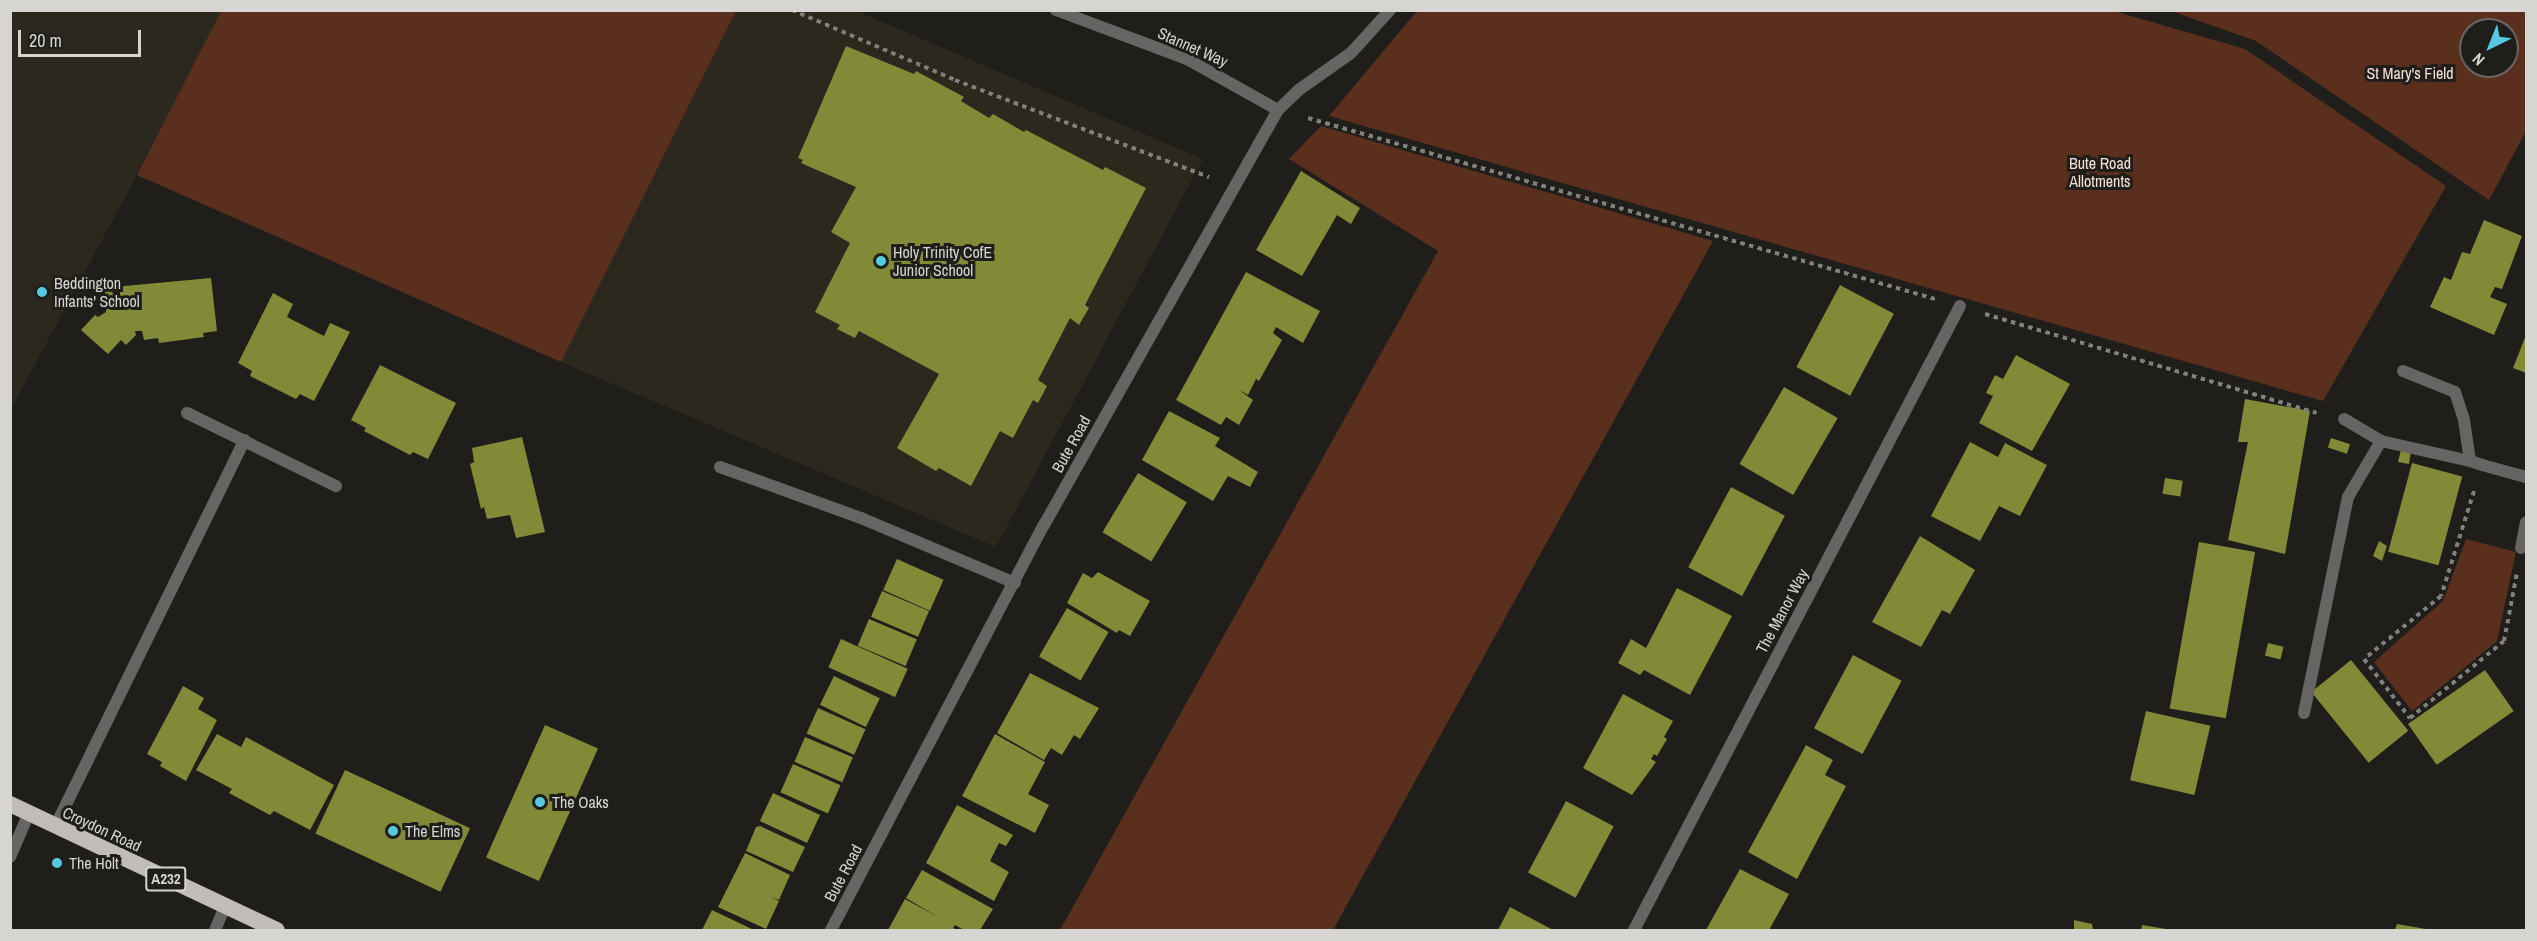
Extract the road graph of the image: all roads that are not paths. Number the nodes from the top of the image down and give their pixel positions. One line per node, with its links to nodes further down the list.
1 (1056, 10): 3 (street, Stannet Way)
2 (1390, 10): 3 (street, Bute Road)
3 (1278, 110): 16 (street, Bute Road)
4 (1960, 306): 26 (street, The Manor Way)
5 (2403, 371): 10 (street)
6 (187, 413): 8 (street)
7 (2344, 419): 9 (street)
8 (245, 440): 13 (street); 20 (street)
9 (2381, 441): 10 (street); 17 (street)
10 (2476, 463): 12 (street)
11 (720, 467): 16 (street)
12 (2526, 477)
13 (336, 486)
14 (2526, 522): 15 (street)
15 (2521, 548)
16 (1015, 583): 25 (street, Bute Road)
17 (2304, 713)
18 (10, 804): 19 (highway, Croydon Road / A232)
19 (29, 813): 20 (highway, Croydon Road / A232); 21 (street)
20 (55, 827): 22 (highway, Croydon Road / A232)
21 (10, 857)
22 (225, 907): 23 (street); 24 (highway, Croydon Road / A232)
23 (215, 930)
24 (277, 930)
25 (831, 930)
26 (1634, 930)

